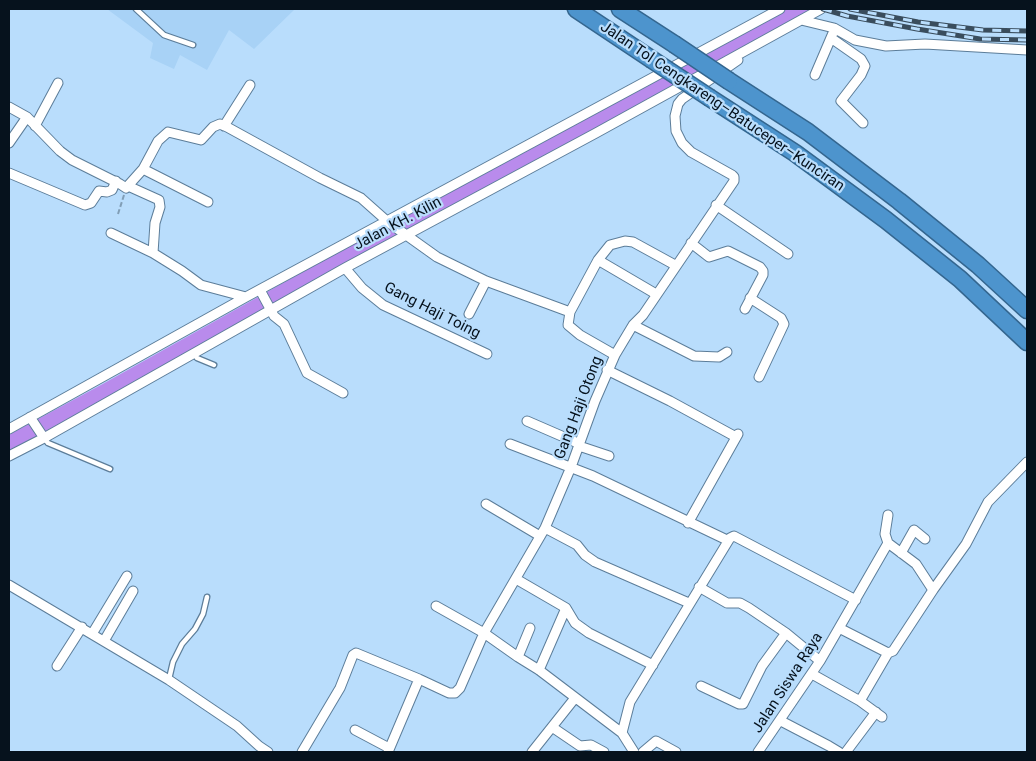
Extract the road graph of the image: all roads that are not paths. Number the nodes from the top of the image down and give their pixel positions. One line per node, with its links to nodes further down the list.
1 (136, 9): 9 (lane)
2 (576, 9): 46 (highway, Jalan Tol Cengkareng–Batuceper–Kunciran, bridge)
3 (620, 9): 42 (highway, Jalan Tol Cengkareng–Batuceper–Kunciran, bridge)
4 (780, 9): 27 (street, Jalan KH. Kilin)
5 (821, 9): 6 (street, Jalan KH. Kilin)
6 (800, 20): 7 (street); 11 (street, Jalan KH. Kilin)
7 (834, 28): 8 (street); 10 (street)
8 (831, 38): 12 (street); 17 (street)
9 (192, 45)
10 (1027, 50)
11 (739, 55): 26 (street, Gang Haji Otong); 29 (street, Jalan KH. Kilin)
12 (815, 75)
13 (58, 83): 18 (street)
14 (250, 85): 19 (street)
15 (9, 107): 16 (street)
16 (27, 117): 18 (street); 20 (street)
17 (863, 123)
18 (35, 126): 23 (street)
19 (224, 126): 21 (street); 27 (street)
20 (9, 143)
21 (143, 169): 24 (street); 25 (street)
22 (9, 173): 23 (street)
23 (116, 181): 24 (street)
24 (127, 187): 31 (street)
25 (208, 202)
26 (716, 205): 30 (street, Gang Haji Otong); 32 (street)
27 (391, 224): 29 (street); 40 (street, Jalan KH. Kilin)
28 (111, 233): 31 (street)
29 (406, 234): 35 (street, Jalan KH. Kilin); 36 (street)
30 (691, 243): 34 (street, Gang Haji Otong); 39 (street)
31 (153, 253): 38 (street)
32 (788, 254)
33 (598, 260): 34 (street); 37 (street); 43 (street)
34 (675, 266): 37 (street, Gang Haji Otong)
35 (345, 268): 40 (street, Jalan KH. Kilin); 49 (street, Gang Haji Toing)
36 (486, 281): 43 (street); 44 (street)
37 (656, 294): 45 (street, Gang Haji Otong)
38 (246, 297): 40 (street, Jalan KH. Kilin); 55 (street, Jalan KH. Kilin)
39 (750, 298): 41 (street); 53 (street)
40 (265, 300): 48 (street, Jalan KH. Kilin); 54 (street)
41 (745, 309)
42 (1027, 310)
43 (570, 312): 50 (street)
44 (469, 314)
45 (633, 325): 47 (street); 50 (street, Gang Haji Otong)
46 (1027, 342)
47 (727, 352)
48 (194, 353): 51 (lane); 58 (street, Jalan KH. Kilin)
49 (487, 354)
50 (615, 355): 52 (street, Gang Haji Otong)
51 (214, 365)
52 (607, 370): 60 (street, Gang Haji Otong); 68 (street)
53 (759, 377)
54 (343, 393)
55 (31, 420): 57 (street, Jalan KH. Kilin); 58 (street)
56 (527, 421): 60 (street)
57 (9, 429)
58 (42, 436): 61 (street, Jalan KH. Kilin); 65 (lane)
59 (510, 444): 64 (street)
60 (580, 445): 62 (street); 64 (street, Gang Haji Otong)
61 (9, 456)
62 (609, 456)
63 (1027, 462): 78 (street)
64 (571, 467): 68 (street); 69 (street, Gang Haji Otong)
65 (110, 469)
66 (486, 504): 69 (street)
67 (888, 515): 72 (street)
68 (688, 523): 71 (street)
69 (543, 532): 75 (street, Gang Haji Otong); 82 (street)
70 (925, 539): 73 (street)
71 (727, 540): 77 (street); 81 (street)
72 (888, 543): 73 (street); 81 (street, Jalan Siswa Raya)
73 (901, 553): 78 (street)
74 (127, 576): 90 (street)
75 (516, 579): 84 (street); 88 (street, Gang Haji Otong)
76 (9, 586): 85 (street)
77 (698, 587): 82 (street); 89 (street)
78 (933, 590): 92 (street)
79 (133, 591): 91 (street)
80 (207, 597): 100 (lane)
81 (856, 600): 87 (street, Jalan Siswa Raya)
82 (689, 603): 95 (street)
83 (436, 606): 88 (street)
84 (566, 608): 95 (street); 97 (street)
85 (82, 628): 90 (street); 96 (street)
86 (530, 628): 93 (street)
87 (839, 628): 92 (street); 94 (street, Jalan Siswa Raya)
88 (484, 633): 93 (street); 99 (street, Gang Haji Otong)
89 (786, 633): 94 (street); 101 (street)
90 (92, 634): 91 (street)
91 (104, 641): 100 (street)
92 (888, 653): 103 (street)
93 (518, 657): 97 (street)
94 (820, 661): 98 (street, Jalan Siswa Raya)
95 (653, 665): 107 (street)
96 (57, 666)
97 (539, 670): 102 (street)
98 (812, 674): 103 (street); 104 (street, Jalan Siswa Raya)
99 (419, 679): 108 (street); 110 (street)
100 (169, 680): 109 (street)
101 (701, 686)
102 (575, 698): 105 (street); 107 (street)
103 (860, 701): 118 (street)
104 (781, 720): 116 (street, Jalan Siswa Raya); 117 (street)
105 (552, 727): 111 (street); 112 (street)
106 (354, 730): 108 (street)
107 (622, 733): 113 (street)
108 (388, 750)
109 (268, 752)
110 (302, 752)
111 (532, 752)
112 (604, 752)
113 (634, 752)
114 (643, 752): 115 (street)
115 (676, 752)
116 (758, 752)
117 (838, 752)
118 (846, 752)

